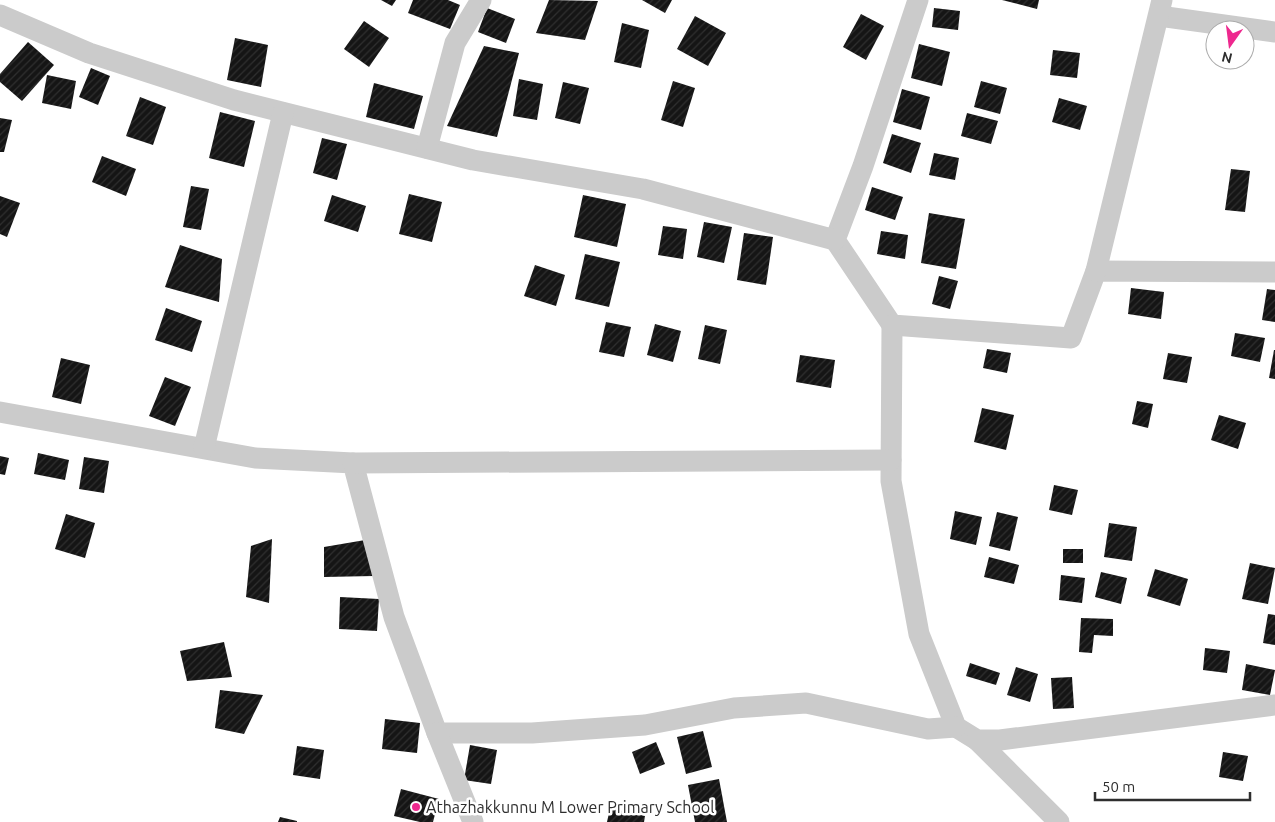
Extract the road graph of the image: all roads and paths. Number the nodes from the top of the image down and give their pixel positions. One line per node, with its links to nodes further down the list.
1 (480, 0): 7 (street)
2 (918, 0): 8 (street)
3 (1160, 8): 5 (street); 9 (street)
4 (0, 14): 6 (street)
5 (1275, 32)
6 (283, 113): 7 (street); 13 (street)
7 (427, 148): 8 (street)
8 (835, 240): 11 (street)
9 (1096, 271): 10 (street); 11 (street)
10 (1275, 272)
11 (892, 325): 14 (street)
12 (0, 412): 13 (street)
13 (204, 448): 15 (street)
14 (891, 460): 15 (street); 17 (street)
15 (353, 463): 18 (street)
16 (1275, 705): 19 (street)
17 (956, 727): 18 (street); 19 (street)
18 (437, 733): 20 (street)
19 (977, 740): 21 (street)
20 (473, 822)
21 (1059, 822)

